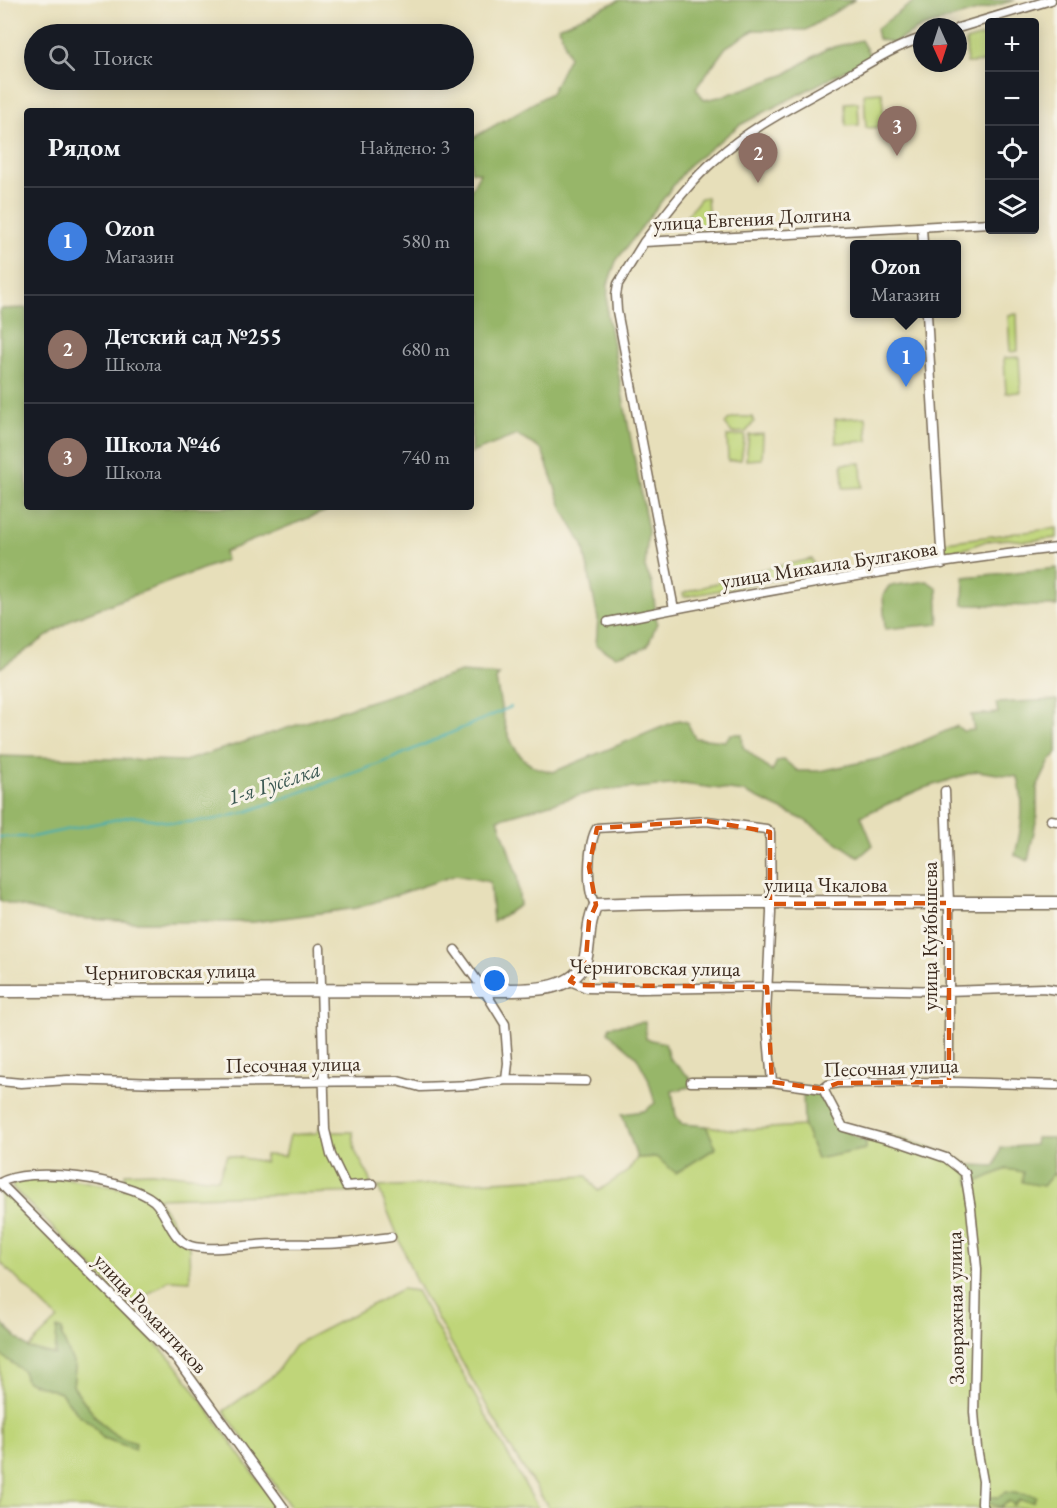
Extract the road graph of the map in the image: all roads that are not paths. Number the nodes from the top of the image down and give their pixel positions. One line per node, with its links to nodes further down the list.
1 (1051, 0): 2 (street)
2 (967, 24)
3 (913, 42): 7 (street)
4 (985, 223): 5 (street, улица Евгения Долгина)
5 (922, 227): 6 (street); 7 (street, улица Евгения Долгина)
6 (923, 240)
7 (644, 242): 11 (street, улица Евгения Долгина)
8 (927, 318): 10 (street)
9 (1057, 548): 10 (street, улица Михаила Булгакова)
10 (942, 564): 11 (street, улица Михаила Булгакова)
11 (674, 609): 12 (street, улица Михаила Булгакова)
12 (608, 622)
13 (945, 791): 14 (street, улица Куйбышева)
14 (949, 903): 15 (street, улица Чкалова); 16 (street, улица Чкалова); 26 (street, улица Куйбышева)
15 (1057, 903)
16 (770, 904): 17 (street, улица Чкалова); 17 (street); 21 (street)
17 (596, 905): 20 (street)
18 (320, 948): 22 (street)
19 (454, 950): 23 (street)
20 (570, 981): 21 (street, Черниговская улица); 23 (street, Черниговская улица)
21 (767, 987): 26 (street, Черниговская улица); 32 (street)
22 (320, 989): 23 (street, Черниговская улица); 25 (street, Черниговская улица); 30 (street)
23 (484, 990): 27 (street)
24 (1057, 990): 26 (street, Черниговская улица)
25 (0, 991)
26 (947, 991): 33 (street, улица Куйбышева)
27 (506, 1080): 29 (street, Песочная улица); 30 (street, Песочная улица)
28 (0, 1081): 30 (street, Песочная улица)
29 (586, 1081)
30 (322, 1082): 37 (street)
31 (691, 1082): 32 (street, Песочная улица)
32 (772, 1082): 35 (street, Песочная улица)
33 (949, 1082): 34 (street, Песочная улица); 35 (street, Песочная улица)
34 (1057, 1085)
35 (823, 1089): 40 (street, Заовражная улица)
36 (0, 1183): 38 (street); 39 (street, улица Романтиков)
37 (373, 1184)
38 (391, 1237)
39 (284, 1508)
40 (984, 1508)

